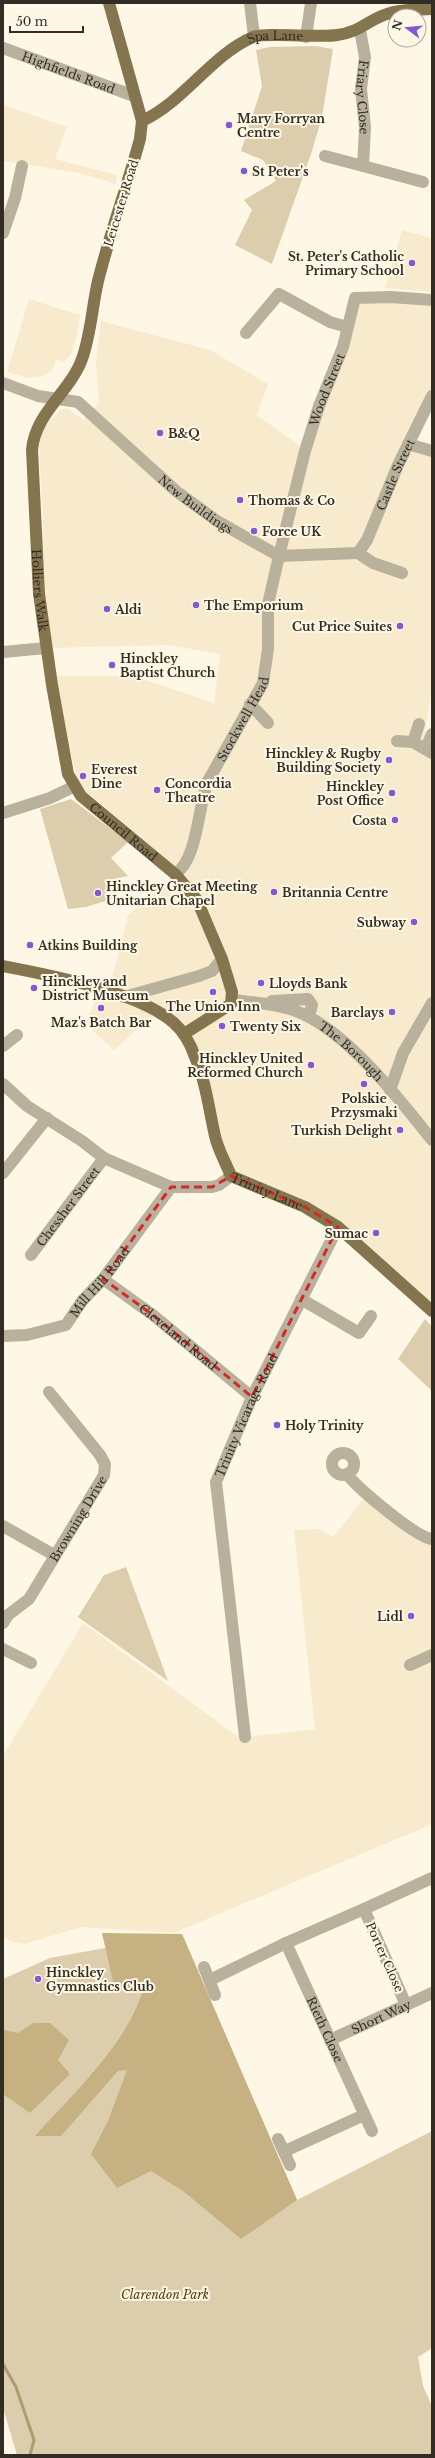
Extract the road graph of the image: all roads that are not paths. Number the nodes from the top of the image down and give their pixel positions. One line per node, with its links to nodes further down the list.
1 (109, 3): 9 (main road, Leicester Road)
2 (250, 3): 6 (street)
3 (311, 3): 7 (street)
4 (432, 8): 5 (main road, Spa Lane)
5 (360, 30): 7 (main road, Spa Lane); 13 (street, Friary Close)
6 (254, 36): 7 (main road, Spa Lane); 10 (main road, Spa Lane)
7 (306, 36)
8 (3, 48): 9 (street, Highfields Road)
9 (134, 96): 10 (main road, Leicester Road)
10 (142, 121): 21 (main road, Leicester Road)
11 (325, 156): 13 (street)
12 (22, 166): 15 (street)
13 (363, 166): 14 (street)
14 (423, 182)
15 (3, 233)
16 (432, 300): 17 (street, Wood Street)
17 (347, 328): 18 (street); 25 (street, Wood Street)
18 (246, 332)
19 (4, 386): 21 (street, New Buildings)
20 (432, 396): 22 (street, Castle Street)
21 (58, 398): 25 (street, New Buildings); 27 (main road, Holliers Walk)
22 (408, 444): 23 (street); 24 (street, Castle Street)
23 (432, 451)
24 (358, 553): 25 (street); 26 (street)
25 (279, 556): 29 (street, Stockwell Head)
26 (402, 573)
27 (46, 648): 28 (street); 36 (main road, Holliers Walk)
28 (3, 652)
29 (250, 704): 30 (street); 38 (street, Stockwell Head)
30 (268, 723)
31 (419, 724): 34 (street)
32 (432, 734): 35 (street)
33 (397, 742): 34 (street)
34 (413, 742): 35 (street)
35 (429, 751)
36 (75, 786): 37 (street); 38 (main road, Council Road)
37 (3, 813)
38 (175, 874): 39 (main road)
39 (222, 959): 41 (street); 42 (main road)
40 (3, 966): 41 (main road)
41 (124, 997): 44 (main road)
42 (232, 1000): 44 (main road); 48 (street, The Borough)
43 (432, 1003): 48 (street)
44 (184, 1034): 53 (main road)
45 (18, 1035): 46 (street)
46 (3, 1046)
47 (3, 1084): 49 (street, Trinity Lane)
48 (390, 1090): 50 (street, The Borough)
49 (47, 1118): 51 (street, Trinity Lane); 52 (street)
50 (432, 1140)
51 (104, 1158): 54 (street, Trinity Lane); 56 (street, Chessher Street)
52 (3, 1173)
53 (231, 1176): 54 (street, Trinity Lane); 55 (main road, Trinity Lane)
54 (171, 1187): 57 (street, Mill Hill Road)
55 (338, 1227): 58 (street, Trinity Vicarage Road); 59 (main road, Trinity Lane)
56 (31, 1255)
57 (104, 1279): 61 (street, Mill Hill Road); 63 (street, Cleveland Road)
58 (301, 1299): 60 (street); 63 (street, Trinity Vicarage Road)
59 (432, 1311)
60 (371, 1316)
61 (3, 1336)
62 (49, 1392): 67 (street, Browning Drive)
63 (252, 1397): 73 (street, Trinity Vicarage Road)
64 (347, 1474): 66 (street)
65 (3, 1526): 67 (street)
66 (432, 1539)
67 (54, 1555): 68 (street, Browning Drive)
68 (3, 1623)
69 (3, 1649): 71 (street)
70 (432, 1655): 72 (street)
71 (31, 1664)
72 (412, 1666)
73 (245, 1737)
74 (432, 1878): 75 (street, Porter Close)
75 (364, 1909): 76 (street, Porter Close); 81 (street, Porter Close)
76 (286, 1943): 78 (street); 82 (street, Rieth Close)
77 (204, 1967): 78 (street)
78 (210, 1980): 80 (street)
79 (432, 1993): 81 (street, Short Way)
80 (215, 1995)
81 (406, 2005): 82 (street, Short Way)
82 (330, 2040): 83 (street, Rieth Close)
83 (364, 2115): 84 (street, Rieth Close); 86 (street)
84 (372, 2131)
85 (278, 2139): 86 (street)
86 (285, 2152): 87 (street)
87 (290, 2165)

